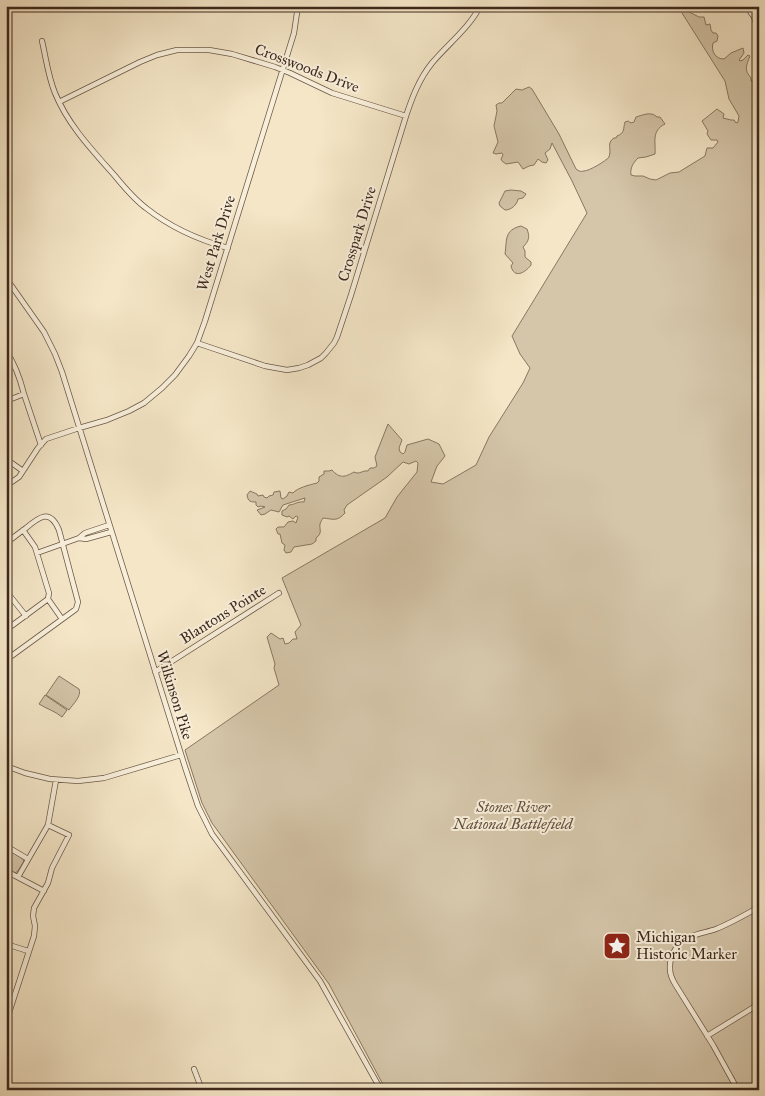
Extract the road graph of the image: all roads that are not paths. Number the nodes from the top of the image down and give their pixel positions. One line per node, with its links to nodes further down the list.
1 (298, 6): 6 (street, West Park Drive)
2 (480, 6): 8 (street, Crosspark Drive)
3 (746, 6): 4 (street)
4 (759, 32)
5 (42, 41): 7 (street)
6 (283, 70): 7 (street, Crosswoods Drive); 8 (street, Crosswoods Drive); 9 (street, West Park Drive)
7 (59, 102): 9 (street)
8 (406, 116): 11 (street, Crosspark Drive)
9 (228, 248): 11 (street, West Park Drive)
10 (6, 278): 15 (street, Wilkinson Pike)
11 (196, 343): 15 (street, West Park Drive)
12 (6, 350): 13 (street)
13 (24, 394): 14 (street); 16 (street)
14 (6, 401)
15 (79, 428): 16 (street, West Park Drive); 20 (street, Wilkinson Pike)
16 (41, 445): 18 (street)
17 (6, 459): 18 (street)
18 (23, 471): 19 (street)
19 (6, 486)
20 (109, 525): 22 (street, Wilkinson Pike); 23 (street)
21 (23, 530): 24 (street); 25 (street); 26 (street)
22 (111, 532): 23 (street); 34 (street, Wilkinson Pike)
23 (79, 538): 25 (street)
24 (6, 543)
25 (62, 544): 26 (street); 31 (street)
26 (37, 553): 29 (street)
27 (6, 591): 30 (street)
28 (279, 593): 34 (street, Blantons Pointe)
29 (48, 599): 30 (street); 31 (street)
30 (26, 616): 32 (street)
31 (62, 619): 33 (street)
32 (6, 630)
33 (6, 660)
34 (155, 672): 35 (street, Wilkinson Pike)
35 (181, 755): 37 (street); 54 (street, Wilkinson Pike)
36 (6, 766): 37 (street)
37 (56, 780): 38 (street)
38 (48, 824): 41 (street); 44 (street)
39 (8, 847): 40 (street); 41 (street)
40 (6, 853)
41 (28, 859): 43 (street)
42 (6, 871): 43 (street)
43 (18, 877): 44 (street)
44 (44, 892): 47 (street)
45 (759, 907): 51 (street)
46 (6, 944): 47 (street)
47 (28, 951): 49 (street)
48 (759, 1004): 51 (street)
49 (8, 1009): 50 (street)
50 (6, 1022)
51 (707, 1036): 55 (street)
52 (194, 1069): 53 (street)
53 (202, 1090)
54 (380, 1090)
55 (736, 1090)

